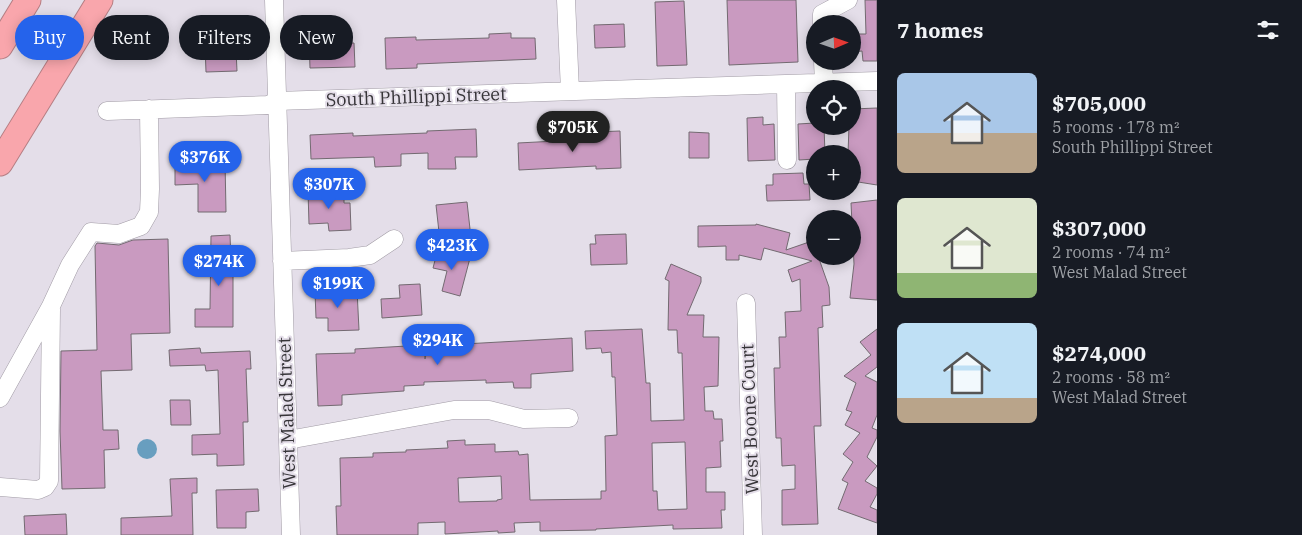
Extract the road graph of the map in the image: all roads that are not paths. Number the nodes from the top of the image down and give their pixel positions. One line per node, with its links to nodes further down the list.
1 (10, 0): 7 (highway)
2 (28, 0): 9 (highway)
3 (100, 0): 14 (highway)
4 (274, 0): 16 (street, West Malad Street)
5 (566, 0): 15 (street)
6 (848, 0): 8 (street)
7 (0, 13)
8 (822, 15)
9 (0, 46)
10 (877, 81): 11 (street, South Phillippi Street)
11 (861, 82)
12 (806, 83): 13 (street, South Phillippi Street)
13 (786, 84): 15 (street, South Phillippi Street); 19 (street)
14 (46, 87): 20 (highway); 21 (highway)
15 (570, 91): 16 (street, South Phillippi Street)
16 (277, 102): 17 (street, South Phillippi Street); 23 (street, West Malad Street)
17 (149, 109): 18 (street, South Phillippi Street); 25 (street)
18 (106, 111)
19 (787, 160)
20 (0, 163)
21 (0, 180)
22 (394, 239): 23 (street)
23 (282, 261): 28 (street, West Malad Street)
24 (746, 303): 31 (street, West Boone Court)
25 (51, 306): 26 (street); 29 (street)
26 (0, 398)
27 (569, 418): 28 (street)
28 (288, 440): 30 (street, West Malad Street)
29 (0, 487)
30 (291, 535)
31 (753, 535)

